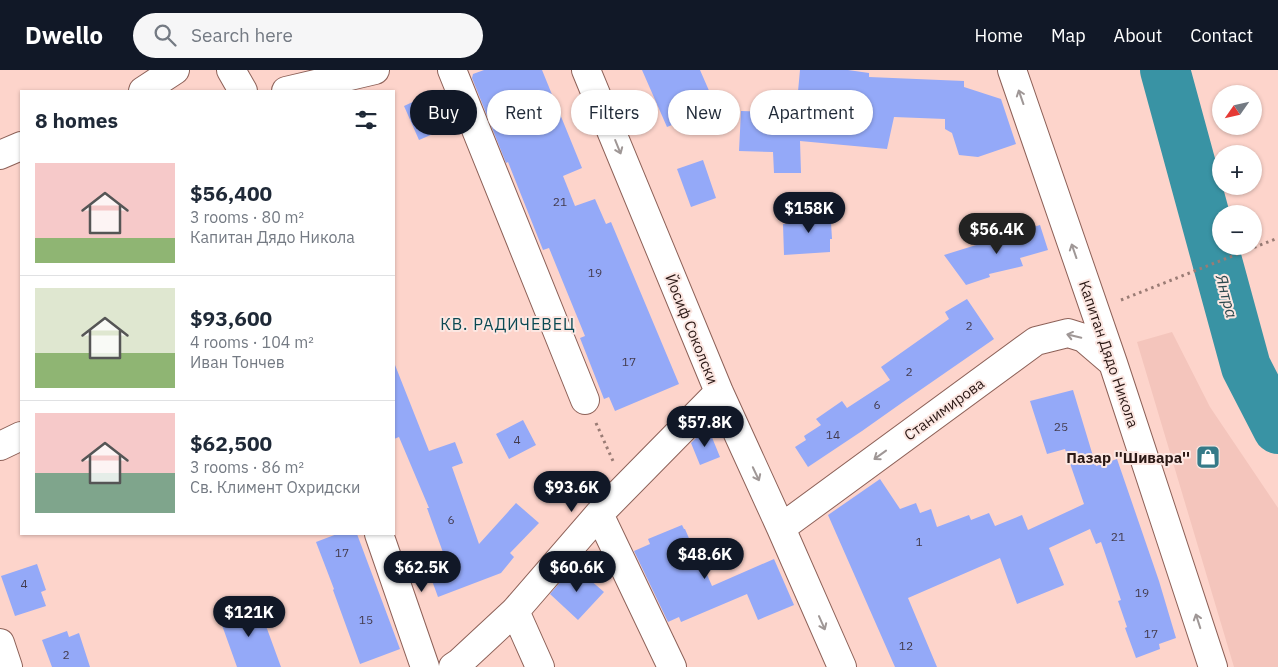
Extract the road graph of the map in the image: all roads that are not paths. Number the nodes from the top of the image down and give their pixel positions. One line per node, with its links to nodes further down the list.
1 (175, 70): 7 (street)
2 (231, 70): 8 (street)
3 (375, 70): 9 (street)
4 (452, 70): 14 (street)
5 (586, 70): 13 (street, Йосиф Соколски, one-way to 13)
6 (1012, 70): 12 (street, Капитан Дядо Никола, one-way to 6)
7 (145, 90)
8 (241, 90)
9 (290, 90)
10 (20, 146): 11 (street)
11 (0, 155)
12 (1113, 364): 18 (street, Станимирова, one-way to 18); 28 (street, Капитан Дядо Никола, one-way to 12)
13 (719, 392): 17 (street); 18 (street, Йосиф Соколски, one-way to 18)
14 (586, 400)
15 (20, 436): 16 (street)
16 (0, 446)
17 (599, 514): 20 (street); 26 (street)
18 (781, 528): 27 (street, Йосиф Соколски, one-way to 27)
19 (378, 535): 23 (street)
20 (515, 611): 24 (street); 25 (street)
21 (0, 644): 22 (street)
22 (8, 667)
23 (424, 667)
24 (453, 667)
25 (540, 667)
26 (672, 667)
27 (842, 667)
28 (1213, 667)

